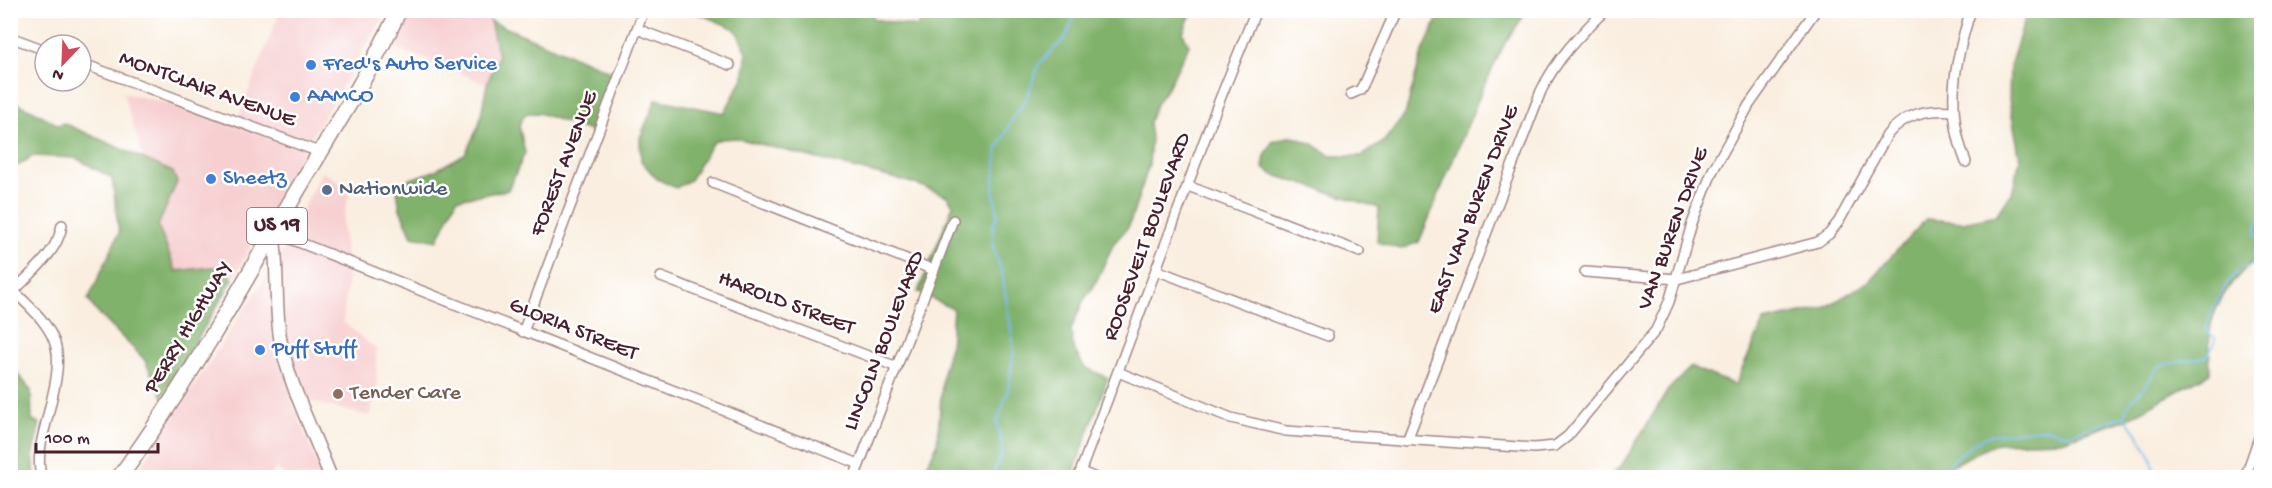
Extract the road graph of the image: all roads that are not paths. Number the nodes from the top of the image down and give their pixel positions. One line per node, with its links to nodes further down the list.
1 (399, 10): 15 (main road, PERRY HIGHWAY / US 19)
2 (644, 10): 8 (street, FOREST AVENUE)
3 (1257, 10): 18 (street, ROOSEVELT BOULEVARD)
4 (1396, 10): 13 (street)
5 (1605, 10): 34 (street, EAST VAN BUREN DRIVE)
6 (1816, 10): 27 (street, VAN BUREN DRIVE)
7 (1971, 10): 14 (street)
8 (637, 29): 11 (street); 29 (street, FOREST AVENUE)
9 (10, 37): 10 (street)
10 (33, 46)
11 (730, 65)
12 (93, 67): 15 (street, MONTCLAIR AVENUE)
13 (1351, 94)
14 (1953, 111): 16 (street); 27 (street)
15 (320, 152): 21 (main road, PERRY HIGHWAY / US 19)
16 (1966, 162)
17 (713, 183): 23 (street)
18 (1188, 186): 22 (street); 24 (street, ROOSEVELT BOULEVARD)
19 (953, 220): 23 (street, LINCOLN BOULEVARD)
20 (62, 225): 28 (street)
21 (273, 232): 29 (street, GLORIA STREET); 38 (main road, PERRY HIGHWAY / US 19); 39 (street)
22 (1360, 252)
23 (934, 270): 31 (street, LINCOLN BOULEVARD)
24 (1156, 270): 30 (street); 32 (street, ROOSEVELT BOULEVARD)
25 (1585, 272): 27 (street)
26 (661, 277): 31 (street, HAROLD STREET)
27 (1677, 279): 34 (street, VAN BUREN DRIVE)
28 (12, 290): 37 (street)
29 (523, 332): 35 (street, GLORIA STREET)
30 (1328, 336)
31 (897, 367): 35 (street, LINCOLN BOULEVARD)
32 (1118, 372): 34 (street); 36 (street, ROOSEVELT BOULEVARD)
33 (2262, 429): 42 (street)
34 (1407, 440)
35 (859, 464): 40 (street, LINCOLN BOULEVARD)
36 (1079, 475): 41 (street)
37 (41, 477)
38 (119, 477)
39 (331, 477)
40 (854, 477)
41 (1096, 477)
42 (2245, 477)

